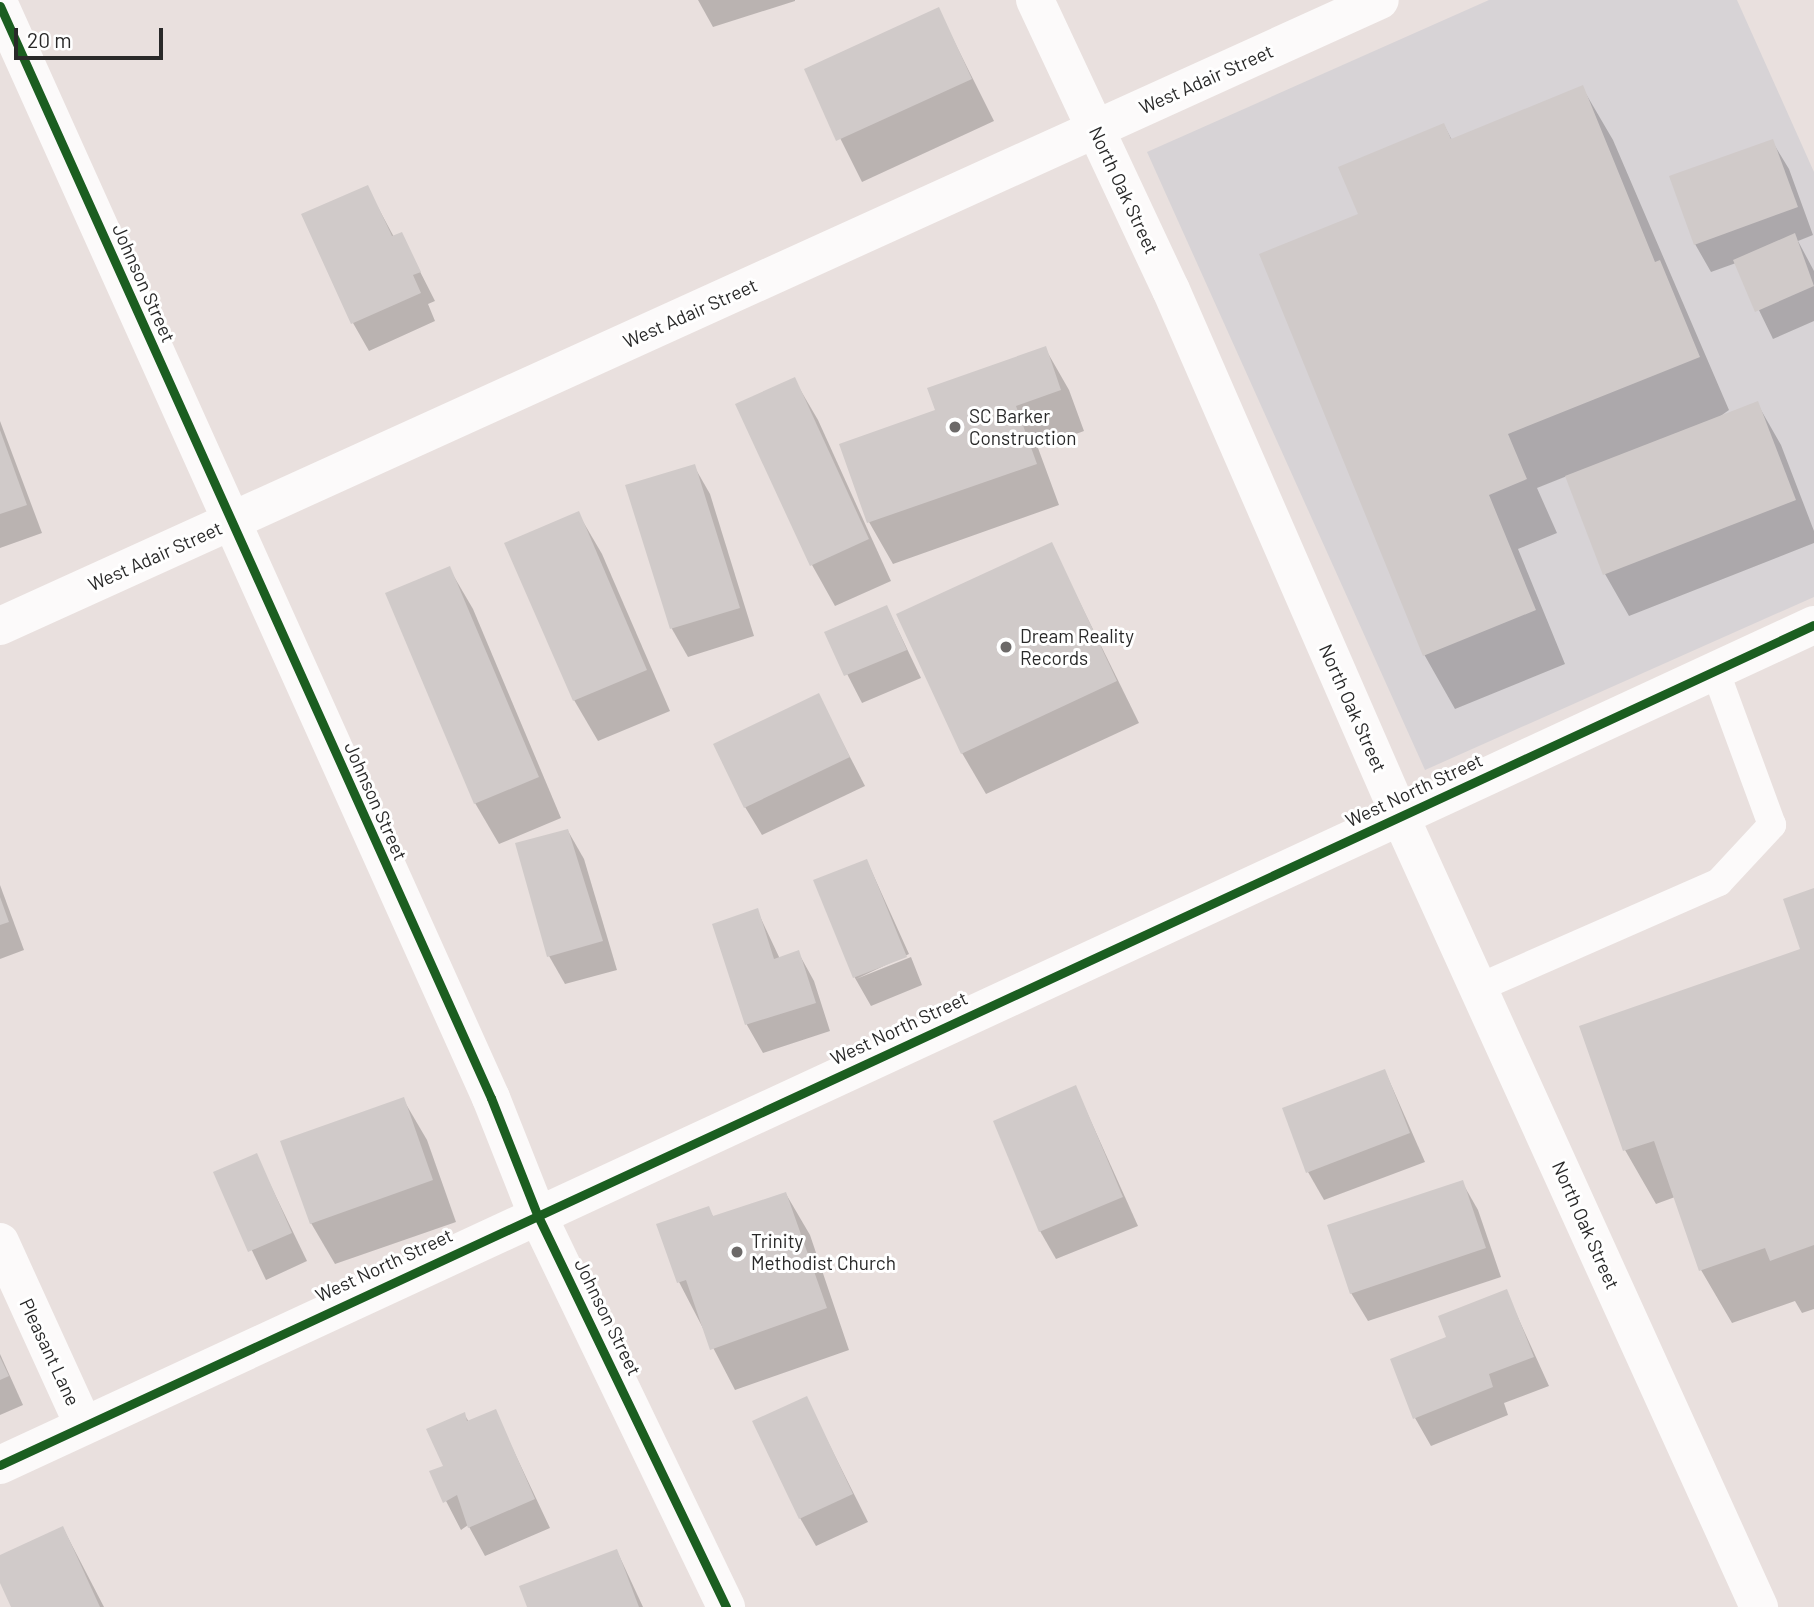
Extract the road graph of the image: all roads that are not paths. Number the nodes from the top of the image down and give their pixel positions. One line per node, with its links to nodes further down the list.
1 (1035, 0): 4 (street, North Oak Street)
2 (1361, 4): 4 (street, West Adair Street)
3 (0, 6): 5 (street, Johnson Street)
4 (1096, 130): 5 (street, West Adair Street); 9 (street, North Oak Street)
5 (232, 522): 7 (street, West Adair Street); 11 (street, Johnson Street)
6 (1814, 625): 8 (street, West North Street)
7 (0, 626)
8 (1715, 670): 9 (street, West North Street); 10 (lane)
9 (1400, 816): 10 (street, North Oak Street); 11 (street, West North Street)
10 (1478, 988): 16 (street, North Oak Street)
11 (537, 1214): 13 (street, West North Street); 15 (street, Johnson Street)
12 (0, 1242): 13 (street, Pleasant Lane)
13 (83, 1424): 14 (street, West North Street)
14 (0, 1465)
15 (726, 1607)
16 (1759, 1607)

